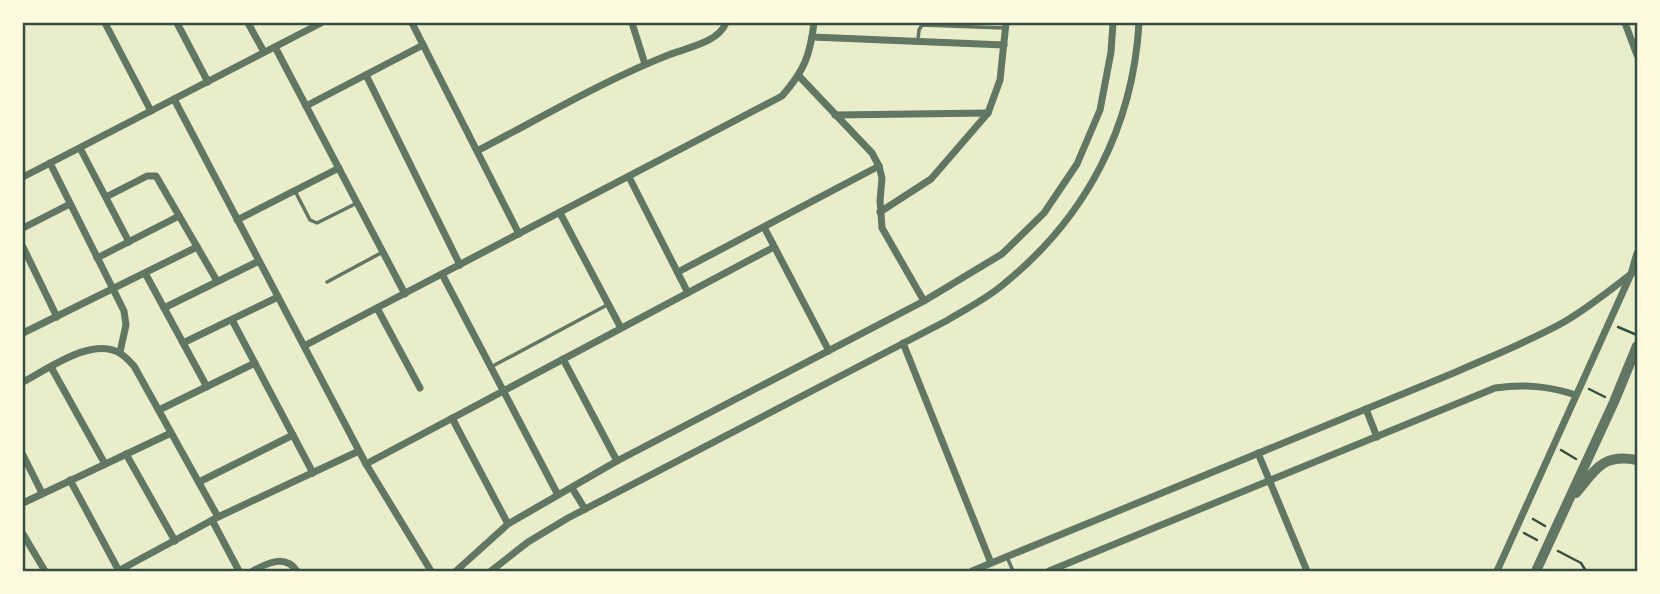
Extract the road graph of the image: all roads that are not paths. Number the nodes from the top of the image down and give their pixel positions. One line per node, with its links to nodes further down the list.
1 (105, 23): 26 (street)
2 (177, 23): 23 (street)
3 (248, 23): 18 (street)
4 (321, 23): 17 (street)
5 (412, 23): 15 (street)
6 (632, 23): 20 (street)
7 (726, 23): 20 (street)
8 (814, 23): 13 (street)
9 (1113, 23): 66 (street)
10 (1139, 23): 75 (street)
11 (1625, 23): 19 (street)
12 (1006, 25): 14 (lane); 16 (street)
13 (812, 37): 14 (street); 22 (street)
14 (918, 42): 16 (street)
15 (423, 45): 21 (street); 30 (street)
16 (1004, 45): 27 (street)
17 (275, 47): 18 (street); 25 (street)
18 (264, 52): 23 (street)
19 (1637, 55)
20 (645, 64): 30 (street)
21 (366, 75): 25 (street); 55 (street)
22 (799, 76): 28 (street); 35 (street)
23 (208, 82): 24 (street)
24 (174, 99): 26 (street); 43 (street)
25 (306, 106): 33 (street)
26 (151, 111): 29 (street)
27 (988, 113): 28 (street); 40 (street)
28 (835, 115): 32 (street)
29 (80, 148): 31 (street); 37 (street)
30 (477, 151): 46 (street)
31 (50, 163): 34 (street); 39 (street)
32 (880, 166): 40 (street); 44 (street)
33 (339, 168): 36 (street); 38 (street)
34 (23, 177)
35 (629, 177): 41 (street); 56 (street)
36 (295, 190): 38 (lane); 43 (street)
37 (106, 197): 42 (street); 47 (street)
38 (357, 203): 51 (street)
39 (70, 204): 45 (street); 53 (street)
40 (880, 212): 66 (street)
41 (560, 213): 46 (street); 67 (street)
42 (179, 216): 47 (street); 49 (street)
43 (237, 220): 54 (street)
44 (764, 227): 50 (street); 56 (street)
45 (23, 228)
46 (519, 234): 55 (street)
47 (129, 242): 53 (street)
48 (23, 247): 70 (street)
49 (197, 247): 57 (street); 60 (street)
50 (774, 247): 63 (street); 78 (street)
51 (383, 252): 61 (lane); 64 (street)
52 (1637, 254): 59 (street)
53 (97, 258): 62 (street)
54 (259, 261): 60 (street); 65 (street)
55 (460, 265): 58 (street)
56 (678, 272): 63 (street)
57 (145, 273): 62 (street); 68 (street)
58 (442, 274): 64 (street); 82 (street)
59 (1631, 274): 88 (street); 89 (street)
60 (218, 281): 68 (street)
61 (327, 282)
62 (113, 289): 70 (street); 79 (street)
63 (688, 293): 72 (street)
64 (405, 294): 69 (street)
65 (278, 297): 71 (street); 76 (street)
66 (924, 301): 78 (street)
67 (608, 304): 72 (street); 82 (lane)
68 (164, 308): 74 (street)
69 (377, 308): 76 (street); 86 (street)
70 (57, 317): 73 (street)
71 (232, 320): 74 (street); 81 (street)
72 (621, 328): 80 (street)
73 (23, 334)
74 (183, 343): 85 (street)
75 (903, 343): 112 (street); 118 (street)
76 (304, 346): 95 (street)
77 (1637, 346): 111 (street)
78 (829, 351): 100 (street)
79 (120, 352): 83 (street); 90 (street)
80 (563, 359): 87 (street); 100 (street)
81 (255, 363): 85 (street); 93 (street)
82 (491, 366): 87 (street)
83 (51, 367): 84 (street); 101 (street)
84 (23, 382)
85 (207, 387): 90 (street)
86 (420, 388)
87 (504, 390): 91 (street); 109 (street)
88 (1576, 395): 94 (street); 131 (street)
89 (1366, 409): 94 (street); 96 (street)
90 (159, 410): 92 (street)
91 (452, 418): 102 (street); 114 (street)
92 (171, 433): 97 (street); 106 (street)
93 (293, 435): 103 (street); 106 (street)
94 (1377, 437): 105 (street)
95 (359, 451): 102 (street); 103 (street)
96 (1258, 453): 105 (street); 117 (street)
97 (126, 454): 101 (street); 116 (street)
98 (23, 455): 108 (street)
99 (1637, 460): 111 (street)
100 (617, 461): 107 (street)
101 (104, 464): 104 (street)
102 (366, 464): 124 (street)
103 (313, 473): 113 (street)
104 (70, 480): 108 (street); 120 (street)
105 (1270, 481): 129 (street); 130 (street)
106 (199, 482): 113 (street)
107 (572, 488): 109 (street); 112 (street)
108 (42, 493): 110 (street)
109 (558, 495): 114 (street)
110 (23, 503)
111 (1566, 507): 132 (street)
112 (585, 509): 126 (street)
113 (215, 519): 116 (street); 121 (street)
114 (508, 524): 125 (street)
115 (23, 534): 119 (street)
116 (174, 541): 120 (street)
117 (1007, 557): 118 (street); 128 (lane)
118 (991, 563): 127 (street)
119 (45, 571)
120 (119, 571)
121 (239, 571)
122 (253, 571): 123 (street)
123 (297, 571)
124 (431, 571)
125 (456, 571)
126 (491, 571)
127 (972, 571)
128 (1013, 571)
129 (1049, 571)
130 (1307, 571)
131 (1497, 571)
132 (1536, 571)

